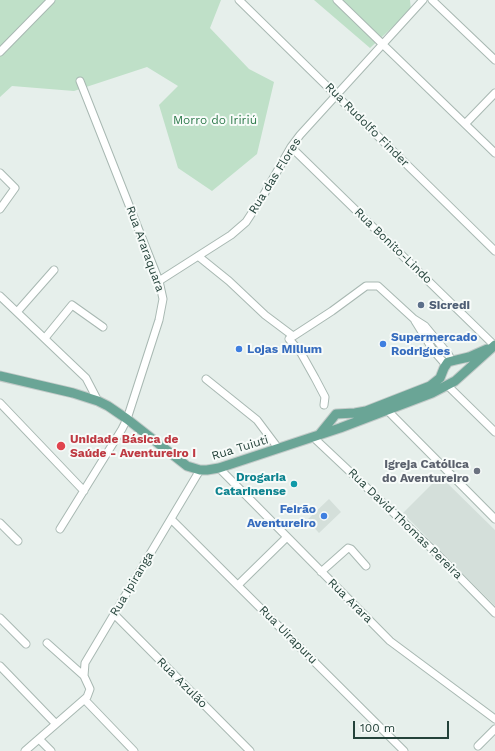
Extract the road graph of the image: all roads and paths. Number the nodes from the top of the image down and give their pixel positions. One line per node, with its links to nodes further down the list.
1 (50, 0): 7 (street)
2 (240, 0): 11 (street, Rua Rudolfo Finder)
3 (336, 0): 6 (street)
4 (423, 0): 6 (street, Rua das Flores)
5 (432, 0): 8 (street)
6 (383, 44): 11 (street, Rua das Flores); 12 (street)
7 (0, 52)
8 (495, 60)
9 (80, 81): 20 (street, Rua Araraquara)
10 (495, 93): 12 (street)
11 (336, 95): 13 (street, Rua das Flores); 17 (street, Rua Rudolfo Finder)
12 (465, 124): 14 (street)
13 (291, 147): 18 (street, Rua das Flores); 26 (street, Rua Bonito-Lindo)
14 (495, 153)
15 (0, 173): 16 (street)
16 (0, 209)
17 (495, 251)
18 (198, 256): 20 (street, Rua das Flores); 24 (street)
19 (54, 270): 22 (street)
20 (159, 281): 37 (street, Rua Araraquara)
21 (0, 296): 22 (street)
22 (17, 312): 25 (street)
23 (103, 327): 25 (street)
24 (292, 336): 27 (street); 34 (street)
25 (45, 338): 32 (street)
26 (495, 346): 27 (main road); 28 (main road, Rua Tuiuti)
27 (449, 363): 28 (main road); 36 (main road)
28 (463, 375): 31 (main road, Rua Tuiuti)
29 (0, 376): 32 (main road, Rua Tuiuti)
30 (206, 379): 41 (street)
31 (448, 386): 35 (main road, Rua Tuiuti); 39 (street)
32 (98, 401): 37 (main road, Rua Tuiuti)
33 (0, 403): 44 (street)
34 (328, 404)
35 (387, 410): 38 (main road, Rua Tuiuti); 46 (street)
36 (333, 416): 38 (main road); 40 (main road)
37 (127, 419): 43 (main road, Rua Tuiuti); 44 (street, Rua Araraquara)
38 (340, 428): 40 (main road, Rua Tuiuti)
39 (495, 432)
40 (316, 436): 41 (main road, Rua Tuiuti); 54 (street, Rua David Thomas Pereira)
41 (278, 448): 42 (main road, Rua Tuiuti)
42 (219, 468): 43 (main road, Rua Tuiuti); 49 (street, Rua Arara)
43 (200, 470): 45 (street, Rua Ipiranga)
44 (84, 491): 48 (street, Rua Araraquara)
45 (171, 519): 53 (street, Rua Uirapuru); 55 (street, Rua Ipiranga)
46 (495, 519)
47 (0, 523): 50 (street)
48 (60, 529)
49 (287, 537): 52 (street, Rua Arara); 53 (street)
50 (18, 541)
51 (366, 566): 52 (street)
52 (321, 572): 62 (street, Rua Arara)
53 (238, 585): 71 (street, Rua Uirapuru)
54 (495, 613)
55 (114, 614): 60 (street, Rua Ipiranga); 70 (street, Rua Azulão)
56 (0, 618): 58 (street)
57 (47, 643): 60 (street)
58 (26, 644)
59 (0, 666): 63 (street)
60 (84, 676): 61 (street, Rua Ipiranga)
61 (85, 700): 63 (street); 69 (street)
62 (495, 719)
63 (56, 724): 65 (street)
64 (495, 729): 66 (street)
65 (39, 739): 67 (street); 68 (street)
66 (478, 746)
67 (25, 751)
68 (50, 751)
69 (134, 751)
70 (250, 751)
71 (404, 751)

